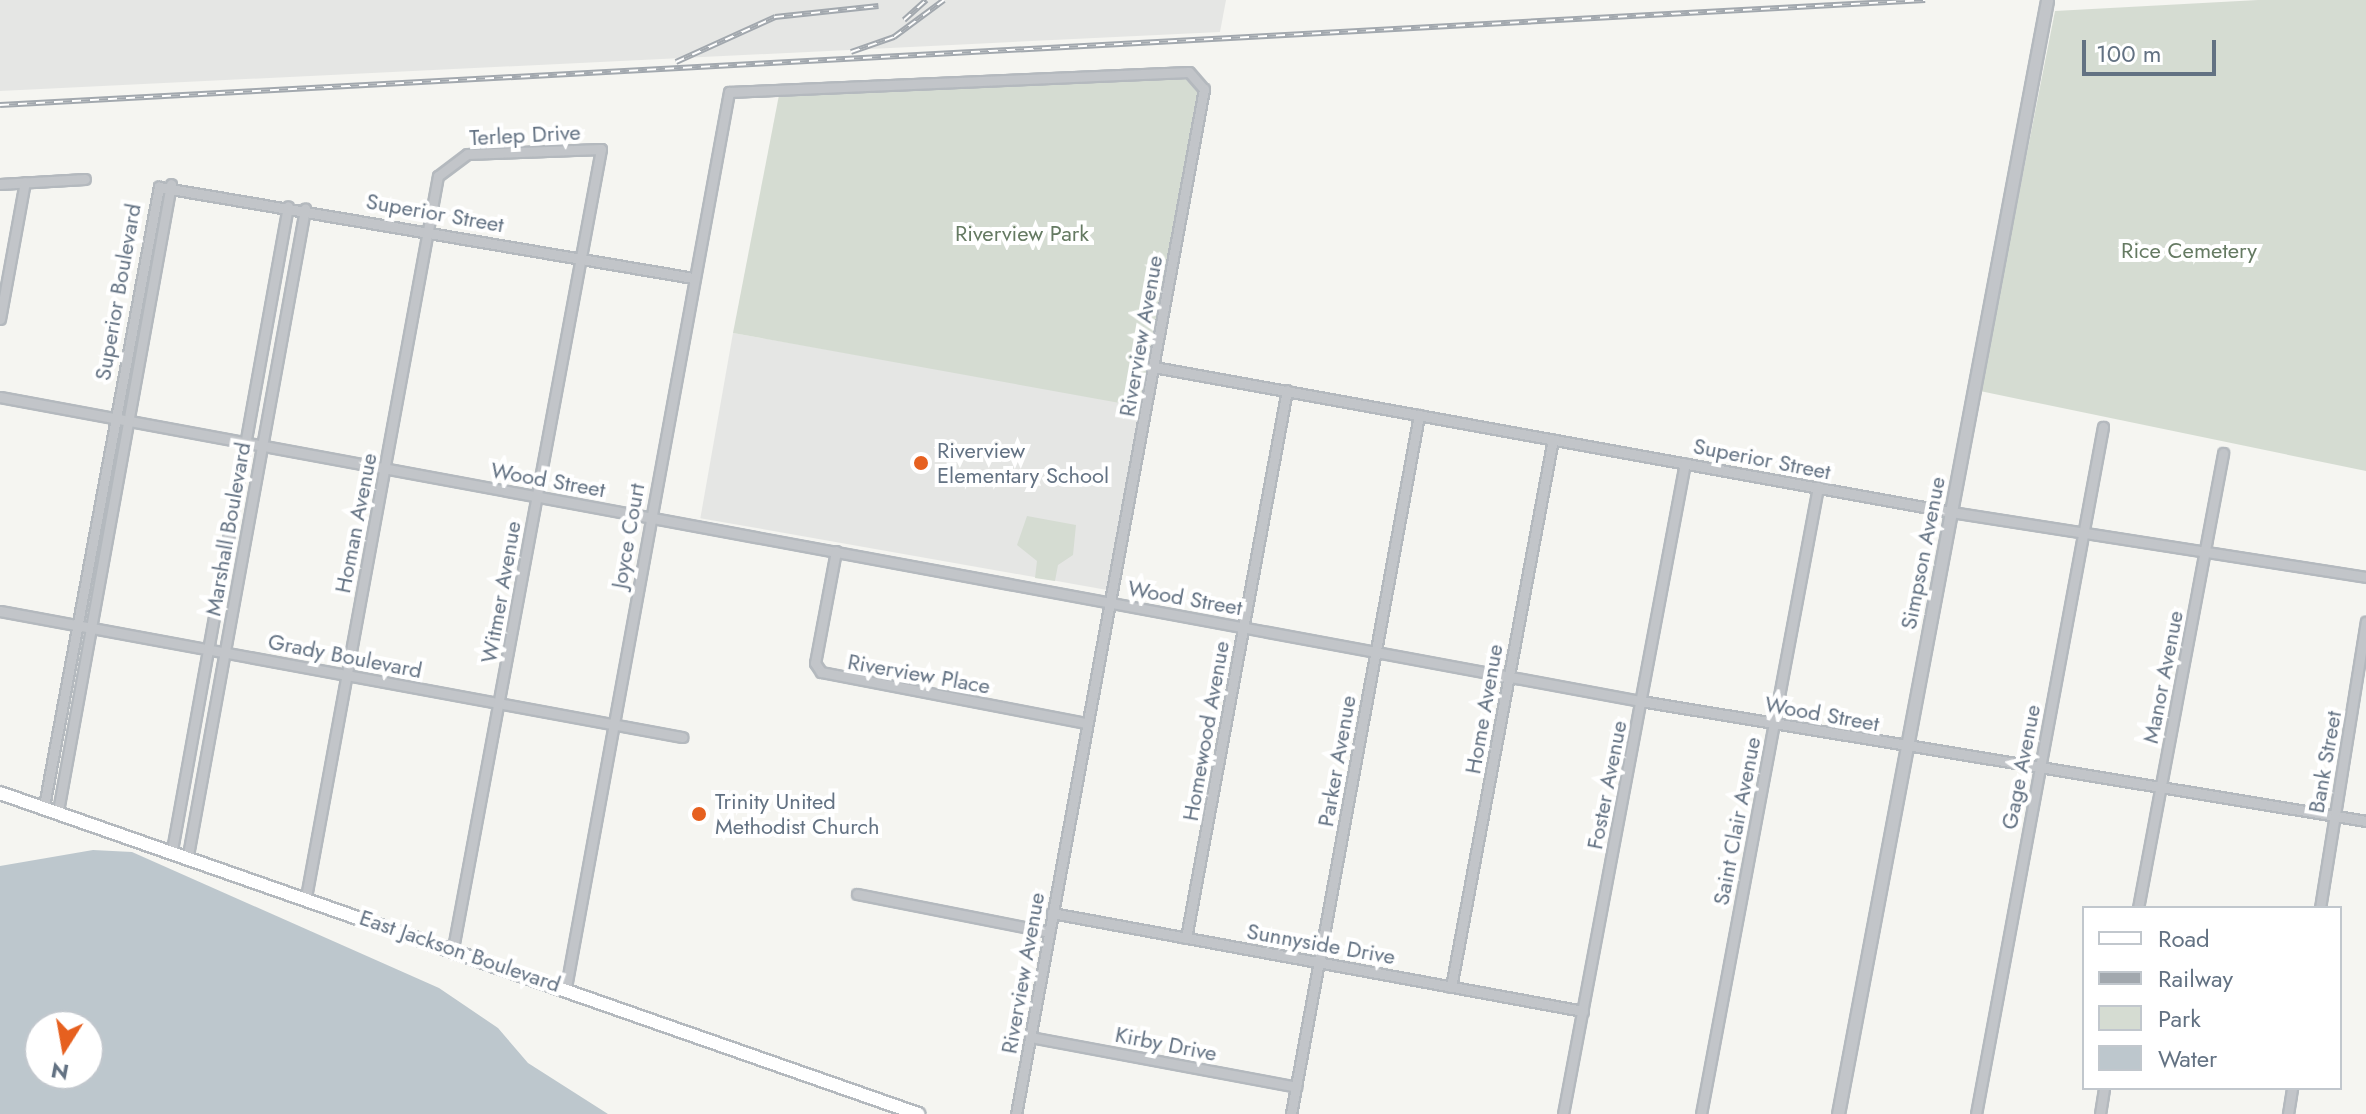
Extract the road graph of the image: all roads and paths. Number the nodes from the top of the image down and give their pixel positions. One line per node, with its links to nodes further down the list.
1 (2047, 0): 30 (street, Simpson Avenue)
2 (729, 92): 13 (street, Joyce Court); 15 (street, Riverview Avenue)
3 (601, 149): 4 (street, Terlep Drive); 12 (street, Witmer Avenue)
4 (451, 160): 11 (street, Homan Avenue)
5 (85, 179): 6 (street)
6 (25, 182): 7 (street); 14 (street)
7 (0, 184)
8 (171, 184): 9 (street, Superior Street); 19 (street, Superior Boulevard); 20 (street, Superior Boulevard)
9 (288, 206): 10 (street, Superior Street); 23 (street, Marshall Boulevard)
10 (305, 209): 11 (street, Superior Street); 24 (street, Marshall Boulevard)
11 (428, 230): 12 (street, Superior Street); 27 (street, Homan Avenue)
12 (580, 257): 13 (street, Superior Street); 29 (street, Witmer Avenue)
13 (693, 278): 31 (street, Joyce Court)
14 (0, 319)
15 (1154, 367): 16 (street, Superior Street); 36 (street, Riverview Avenue)
16 (1287, 390): 18 (street, Superior Street); 41 (street, Homewood Avenue)
17 (0, 397): 19 (street, Wood Street)
18 (1419, 415): 22 (street, Superior Street); 44 (street, Parker Avenue)
19 (113, 417): 20 (street, Wood Street); 39 (street, Superior Boulevard)
20 (128, 420): 23 (street, Wood Street); 40 (street, Superior Boulevard)
21 (2103, 427): 32 (street, Gage Avenue)
22 (1553, 439): 26 (street, Superior Street); 46 (street, Home Avenue)
23 (244, 442): 24 (street, Wood Street); 42 (street, Marshall Boulevard)
24 (261, 446): 27 (street, Wood Street); 43 (street, Marshall Boulevard)
25 (2223, 453): 34 (street, Manor Avenue)
26 (1685, 463): 28 (street, Superior Street); 47 (street, Foster Avenue)
27 (384, 468): 29 (street, Wood Street); 45 (street, Homan Avenue)
28 (1818, 487): 30 (street, Superior Street); 51 (street, Saint Clair Avenue)
29 (537, 496): 31 (street, Wood Street); 48 (street, Witmer Avenue)
30 (1951, 512): 32 (street, Superior Street); 53 (street, Simpson Avenue)
31 (650, 518): 33 (street, Wood Street); 50 (street, Joyce Court)
32 (2085, 534): 34 (street, Superior Street); 54 (street, Gage Avenue)
33 (836, 551): 36 (street, Wood Street); 49 (street, Riverview Place)
34 (2205, 552): 35 (street, Superior Street); 55 (street, Manor Avenue)
35 (2366, 577)
36 (1111, 603): 41 (street, Wood Street); 49 (street, Riverview Avenue)
37 (0, 611): 39 (street, Grady Boulevard)
38 (2366, 622): 59 (street, Bank Street)
39 (74, 624): 40 (street, Grady Boulevard); 57 (street, Superior Boulevard)
40 (89, 627): 42 (street, Grady Boulevard); 58 (street, Superior Boulevard)
41 (1243, 627): 44 (street, Wood Street); 69 (street, Homewood Avenue)
42 (207, 648): 43 (street, Grady Boulevard); 61 (street, Marshall Boulevard)
43 (224, 651): 45 (street, Grady Boulevard); 62 (street, Marshall Boulevard)
44 (1375, 651): 46 (street, Wood Street); 71 (street, Parker Avenue)
45 (346, 675): 48 (street, Grady Boulevard); 64 (street, Homan Avenue)
46 (1508, 677): 47 (street, Wood Street); 73 (street, Home Avenue)
47 (1641, 701): 51 (street, Wood Street); 74 (street, Foster Avenue)
48 (499, 703): 50 (street, Grady Boulevard); 70 (street, Witmer Avenue)
49 (1087, 723): 67 (street, Riverview Avenue)
50 (613, 724): 52 (street, Grady Boulevard); 72 (street, Joyce Court)
51 (1773, 724): 53 (street, Wood Street); 83 (street, Saint Clair Avenue)
52 (682, 737)
53 (1906, 747): 54 (street, Wood Street); 84 (street, Simpson Avenue)
54 (2039, 770): 55 (street, Wood Street); 85 (street, Gage Avenue)
55 (2160, 789): 59 (street, Wood Street); 65 (street, Manor Avenue)
56 (0, 793): 57 (main road, East Jackson Boulevard)
57 (44, 806): 58 (main road, East Jackson Boulevard)
58 (58, 811): 61 (main road, East Jackson Boulevard)
59 (2334, 816): 60 (street, Wood Street); 66 (street, Bank Street)
60 (2366, 821)
61 (172, 850): 62 (main road, East Jackson Boulevard)
62 (188, 855): 64 (main road, East Jackson Boulevard)
63 (857, 894): 68 (street)
64 (306, 897): 70 (main road, East Jackson Boulevard)
65 (2138, 906)
66 (2320, 906)
67 (1052, 913): 68 (street, Riverview Avenue); 69 (street, Sunnyside Drive)
68 (1049, 932): 75 (street, Riverview Avenue)
69 (1186, 938): 71 (street, Sunnyside Drive)
70 (453, 948): 72 (main road, East Jackson Boulevard)
71 (1319, 962): 73 (street, Sunnyside Drive); 76 (street, Parker Avenue)
72 (566, 987): 79 (main road, East Jackson Boulevard)
73 (1451, 987): 74 (street, Sunnyside Drive)
74 (1583, 1011): 82 (street, Foster Avenue)
75 (1030, 1037): 76 (street, Kirby Drive); 80 (street, Riverview Avenue)
76 (1296, 1087): 81 (street, Parker Avenue)
77 (2104, 1090): 86 (street)
78 (2292, 1090): 87 (street)
79 (918, 1114)
80 (1016, 1114)
81 (1291, 1114)
82 (1563, 1114)
83 (1701, 1114)
84 (1838, 1114)
85 (1976, 1114)
86 (2100, 1114)
87 (2288, 1114)

